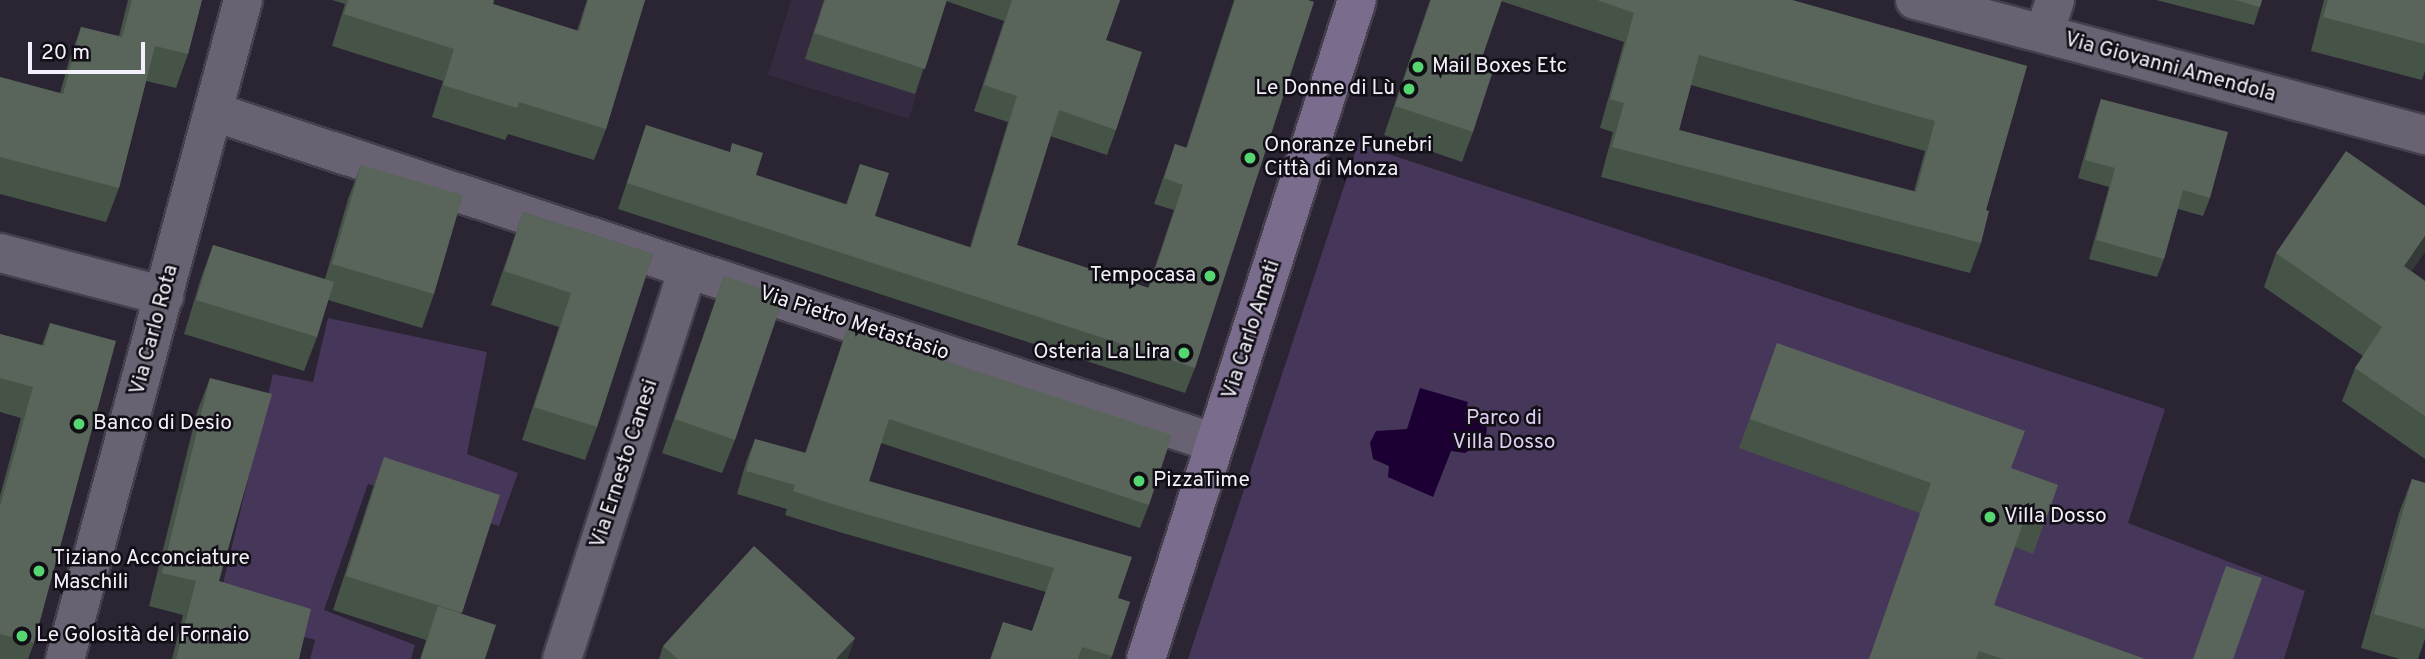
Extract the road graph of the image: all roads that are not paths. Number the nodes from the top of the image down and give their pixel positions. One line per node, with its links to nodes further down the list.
1 (243, 0): 5 (street, Via Carlo Rota)
2 (1357, 0): 10 (street, Via Carlo Amati)
3 (1915, 0): 4 (street, Via Giovanni Amendola)
4 (2049, 17): 6 (street, Via Giovanni Amendola)
5 (214, 111): 8 (street, Via Pietro Metastasio); 9 (street, Via Carlo Rota)
6 (2425, 135)
7 (0, 253): 9 (street)
8 (688, 270): 10 (street, Via Pietro Metastasio); 12 (street, Via Ernesto Canesi)
9 (164, 296): 11 (street, Via Carlo Rota)
10 (1215, 443): 13 (street, Via Carlo Amati)
11 (65, 659)
12 (562, 659)
13 (1146, 659)

